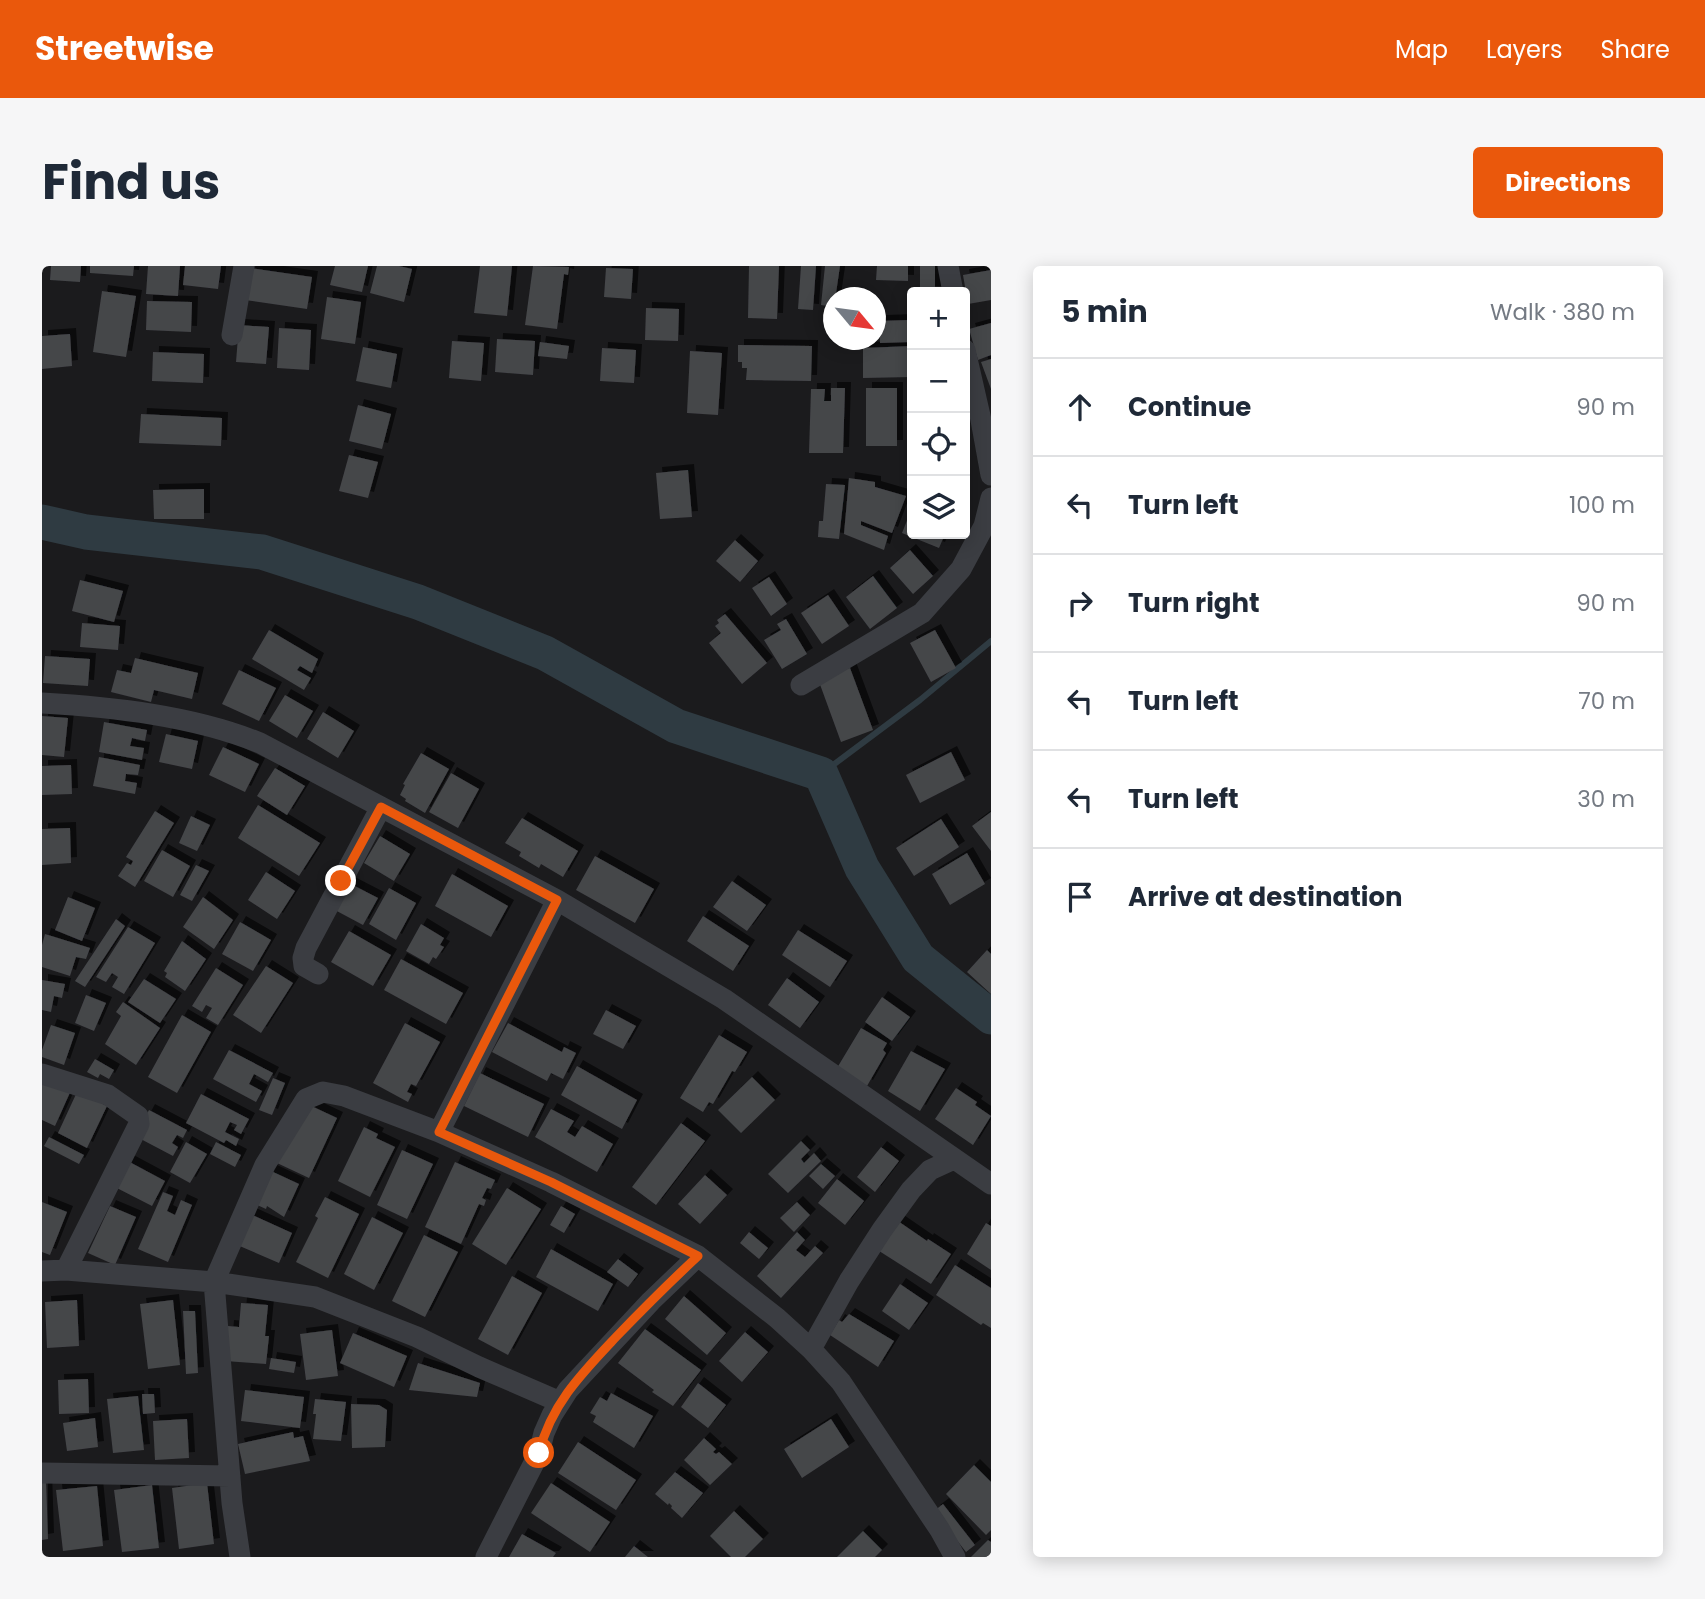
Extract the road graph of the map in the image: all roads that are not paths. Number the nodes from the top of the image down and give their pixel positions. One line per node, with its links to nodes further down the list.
1 (244, 266): 4 (street)
2 (948, 266): 3 (street)
3 (952, 287)
4 (232, 335)
5 (970, 372): 6 (street)
6 (991, 475)
7 (991, 498): 8 (street)
8 (801, 685)
9 (42, 704): 10 (street)
10 (381, 807): 11 (street); 12 (street)
11 (557, 900): 14 (street); 15 (street)
12 (318, 974)
13 (42, 1074): 19 (street)
14 (439, 1132): 17 (street); 20 (street)
15 (954, 1159): 16 (street); 21 (street)
16 (991, 1184)
17 (698, 1256): 21 (street); 22 (street)
18 (42, 1270): 19 (street)
19 (66, 1270): 20 (street)
20 (214, 1282): 22 (street); 24 (street)
21 (811, 1349): 27 (street)
22 (560, 1402): 26 (street)
23 (42, 1473): 24 (street)
24 (230, 1476): 25 (street)
25 (240, 1557)
26 (486, 1557)
27 (954, 1557)

